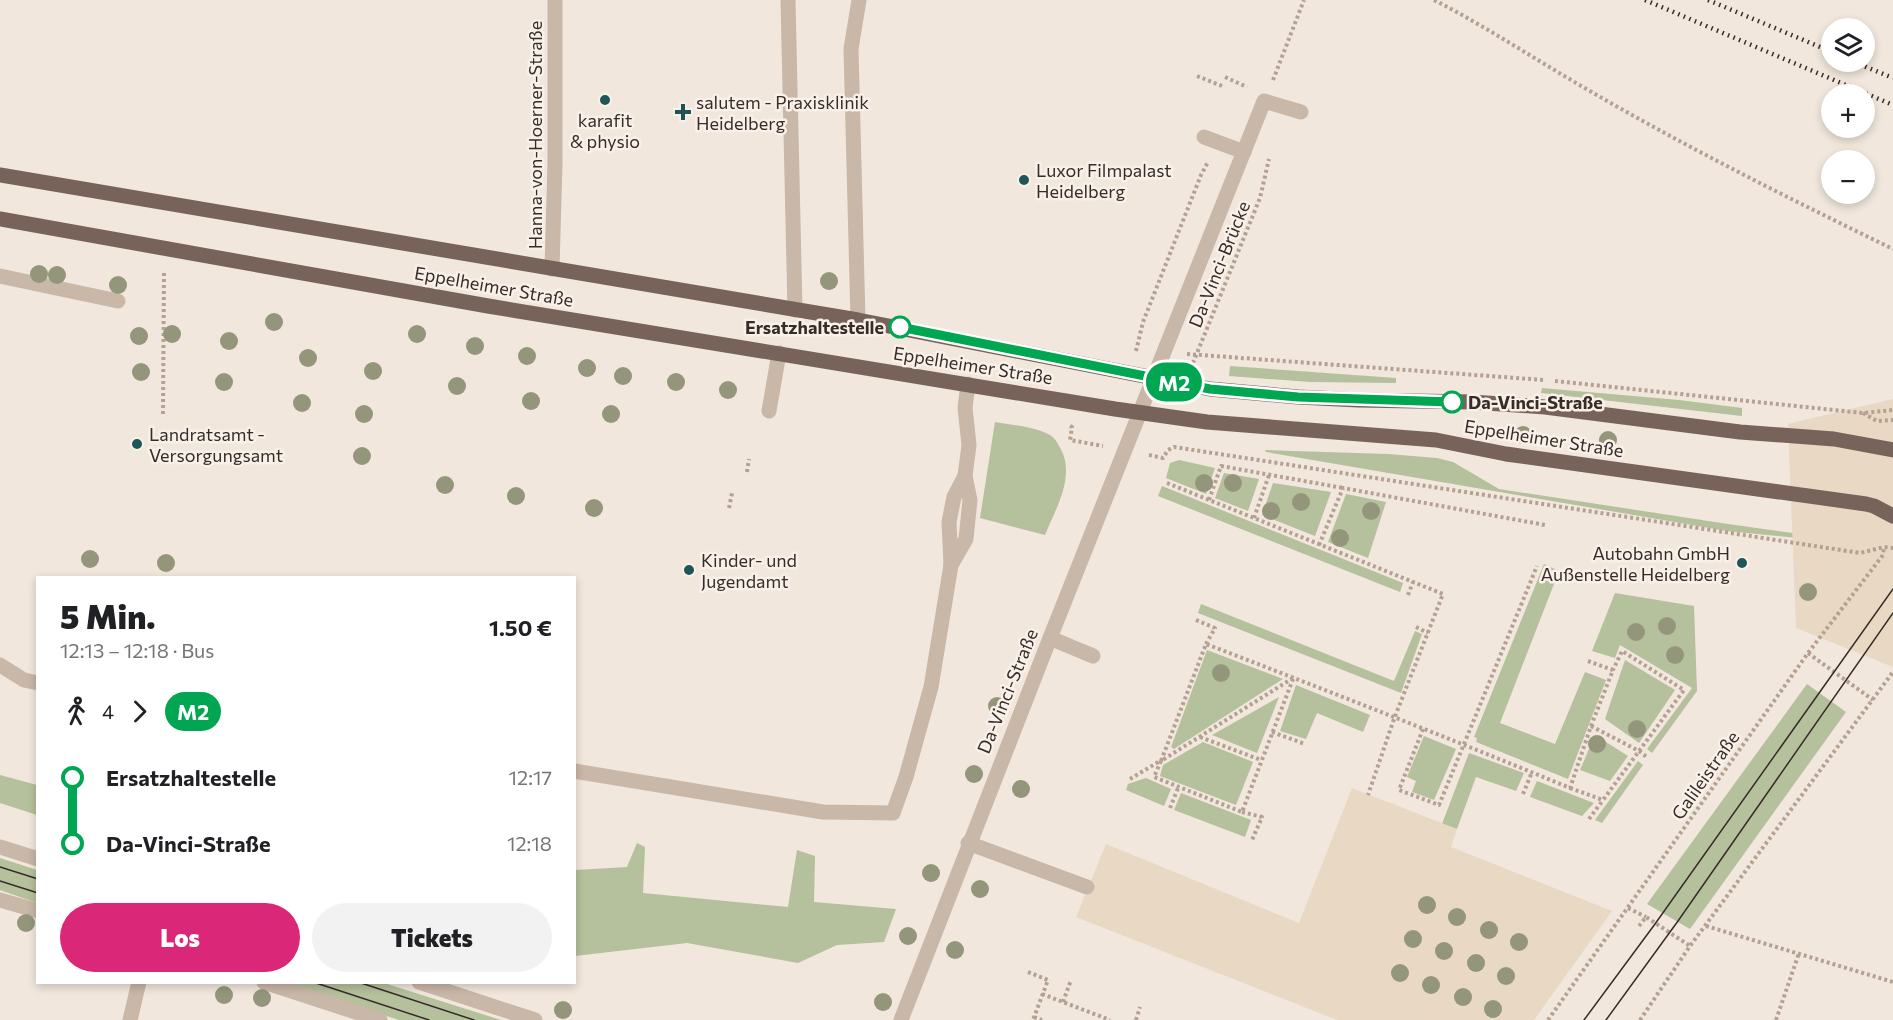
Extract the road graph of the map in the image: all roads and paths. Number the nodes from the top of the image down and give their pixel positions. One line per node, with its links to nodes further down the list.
1 (555, 0): 18 (street, Hanna-von-Hoerner-Straße)
2 (788, 0): 21 (street)
3 (859, 0): 22 (street)
4 (1304, 0): 7 (path)
5 (1434, 0): 16 (path)
6 (1197, 76): 8 (path)
7 (1272, 83)
8 (1222, 86)
9 (1301, 112): 11 (street, Da-Vinci-Straße)
10 (1204, 136): 11 (street)
11 (1244, 152): 25 (street, Da-Vinci-Straße)
12 (0, 175): 18 (main road, Eppelheimer Straße)
13 (1201, 175): 23 (path)
14 (1260, 198): 27 (path, Da-Vinci-Brücke)
15 (0, 219): 26 (main road, Eppelheimer Straße)
16 (1893, 249)
17 (164, 267): 34 (path)
18 (552, 269): 21 (main road, Eppelheimer Straße)
19 (0, 276): 20 (street)
20 (118, 302)
21 (795, 310): 22 (main road, Eppelheimer Straße)
22 (858, 320): 28 (main road, Eppelheimer Straße)
23 (1143, 322)
24 (1127, 346): 25 (path)
25 (1164, 351): 27 (path); 28 (street, Da-Vinci-Straße)
26 (779, 353): 29 (main road, Eppelheimer Straße); 31 (street)
27 (1196, 355): 33 (path)
28 (1153, 379): 32 (street, Da-Vinci-Straße); 37 (main road, Eppelheimer Straße)
29 (968, 384): 32 (main road, Eppelheimer Straße); 84 (street)
30 (1893, 410): 33 (path)
31 (769, 411)
32 (1139, 412): 47 (main road, Eppelheimer Straße); 62 (street, Da-Vinci-Straße)
33 (1863, 413): 35 (path)
34 (163, 414)
35 (1893, 420)
36 (1893, 441): 37 (main road, Eppelheimer Straße)
37 (1874, 446): 38 (main road, Eppelheimer Straße)
38 (1893, 450)
39 (749, 459): 40 (path)
40 (747, 472)
41 (1269, 476): 43 (path); 45 (path); 50 (path)
42 (1167, 483): 45 (path)
43 (1343, 488): 51 (path); 52 (path)
44 (732, 493): 48 (path)
45 (1209, 500): 50 (path)
46 (1893, 502): 47 (main road, Eppelheimer Straße)
47 (1874, 506): 49 (main road, Eppelheimer Straße)
48 (729, 508)
49 (1893, 516)
50 (1254, 518): 52 (path)
51 (1545, 525)
52 (1319, 545): 57 (path)
53 (1884, 547): 54 (path); 55 (path); 64 (path, Galileistraße)
54 (1893, 548)
55 (1860, 553)
56 (1537, 567): 79 (path)
57 (1413, 582): 58 (path); 61 (path)
58 (1408, 595)
59 (1196, 620): 63 (path)
60 (1416, 627): 61 (path)
61 (1428, 633): 73 (path)
62 (1050, 638): 65 (street); 96 (street, Da-Vinci-Straße)
63 (1206, 644): 70 (path); 83 (path)
64 (1808, 653): 72 (path); 101 (path, Galileistraße)
65 (1093, 656)
66 (1588, 661): 68 (path)
67 (0, 665): 71 (street)
68 (1613, 670): 74 (path); 80 (path)
69 (1893, 672): 72 (path)
70 (1293, 678): 73 (path); 76 (path); 77 (path)
71 (36, 682)
72 (1874, 700): 105 (path)
73 (1394, 719): 75 (path); 90 (path)
74 (1591, 726): 80 (path); 88 (path)
75 (1423, 729): 79 (path); 79 (path)
76 (1272, 732): 78 (path); 82 (path)
77 (1200, 737): 82 (path); 83 (path)
78 (1305, 744)
79 (1463, 745): 85 (path)
80 (1639, 751): 81 (path); 91 (path)
81 (1648, 758)
82 (1261, 760): 93 (path)
83 (1161, 761): 86 (path); 87 (path)
84 (576, 771)
85 (1532, 772): 88 (path); 89 (path)
86 (1130, 779)
87 (1178, 788): 92 (path); 93 (path)
88 (1570, 788): 91 (path)
89 (1523, 794)
90 (1368, 795)
91 (1603, 801): 94 (path)
92 (1170, 808)
93 (1242, 812): 95 (path)
94 (1589, 819)
95 (1252, 840)
96 (968, 843): 99 (street); 121 (street, Da-Vinci-Straße)
97 (0, 847): 98 (street)
98 (36, 858)
99 (1087, 887)
100 (0, 900): 102 (street)
101 (1628, 908): 103 (path); 125 (path, Galileistraße)
102 (36, 911)
103 (1646, 917): 104 (path); 106 (path)
104 (1639, 926)
105 (1706, 926): 106 (path); 107 (path)
106 (1690, 946): 126 (path)
107 (1799, 953): 110 (path); 127 (path)
108 (1028, 972): 114 (path)
109 (1071, 980): 115 (path)
110 (1893, 982)
111 (139, 984): 118 (street)
112 (270, 984): 119 (street)
113 (425, 984): 120 (street)
114 (1042, 994): 115 (path); 117 (path)
115 (1063, 1002): 123 (path)
116 (1140, 1007): 124 (path)
117 (1033, 1018): 122 (path)
118 (130, 1020)
119 (380, 1020)
120 (535, 1020)
121 (901, 1020)
122 (1042, 1020)
123 (1110, 1020)
124 (1136, 1020)
125 (1548, 1020)
126 (1640, 1020)
127 (1776, 1020)

